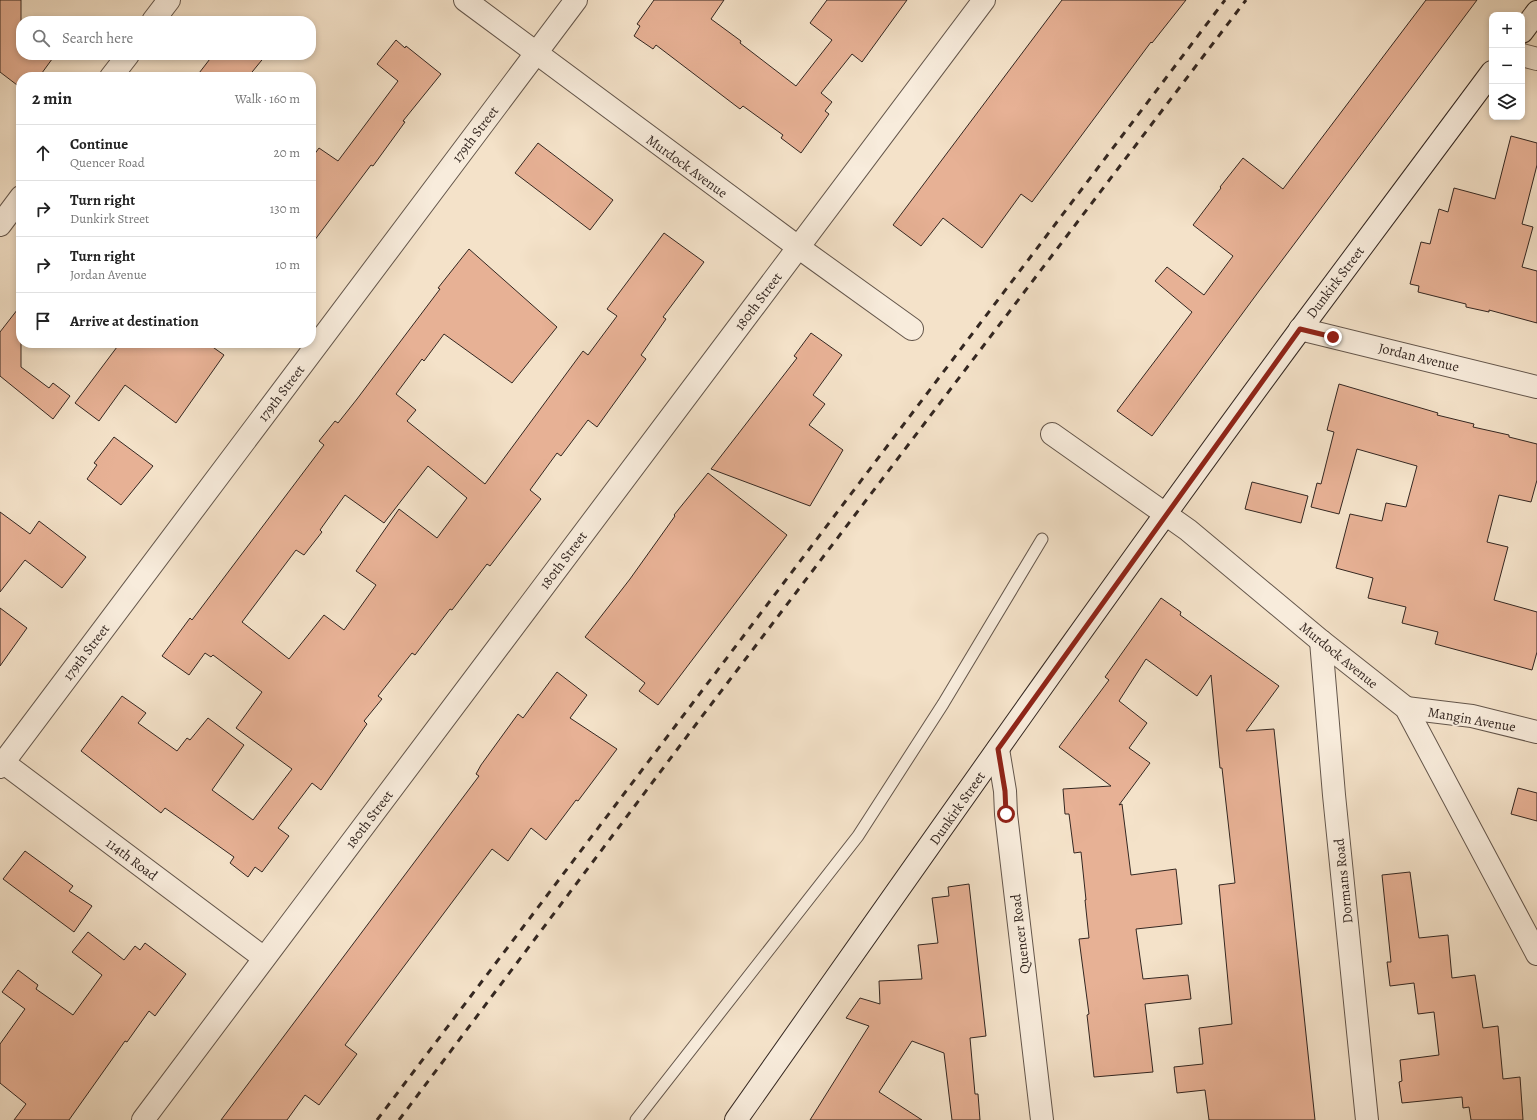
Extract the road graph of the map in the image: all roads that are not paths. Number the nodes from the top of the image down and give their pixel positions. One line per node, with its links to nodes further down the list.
1 (169, 0): 6 (street)
2 (465, 0): 8 (street, Murdock Avenue)
3 (576, 0): 8 (street, 179th Street)
4 (984, 0): 16 (street, 180th Street)
5 (1537, 12): 7 (street)
6 (157, 16)
7 (1525, 28)
8 (536, 54): 16 (street, Murdock Avenue); 19 (street, 179th Street)
9 (1525, 56): 10 (street)
10 (1537, 59)
11 (124, 60): 12 (street)
12 (115, 72)
13 (1489, 76): 18 (street, Dunkirk Street)
14 (16, 204): 15 (street)
15 (0, 225)
16 (798, 247): 17 (street, Murdock Avenue); 31 (street, 180th Street)
17 (912, 329)
18 (1300, 329): 21 (street, Jordan Avenue); 23 (street, Dunkirk Street)
19 (316, 346)
20 (314, 348): 29 (street, 179th Street)
21 (1537, 387)
22 (1052, 434): 23 (street, Murdock Avenue)
23 (1166, 516): 25 (street, Murdock Avenue); 28 (street, Dunkirk Street)
24 (1042, 539): 33 (lane)
25 (1321, 641): 26 (street, Murdock Avenue); 36 (street, Dormans Road)
26 (1406, 708): 27 (street, Mangin Avenue); 30 (street, Murdock Avenue)
27 (1537, 732)
28 (998, 749): 34 (street, Dunkirk Street); 35 (street, Quencer Road)
29 (1, 763): 31 (street, 114th Road)
30 (1537, 954)
31 (264, 958): 32 (street, 180th Street)
32 (143, 1120)
33 (636, 1120)
34 (736, 1120)
35 (1042, 1120)
36 (1367, 1120)

